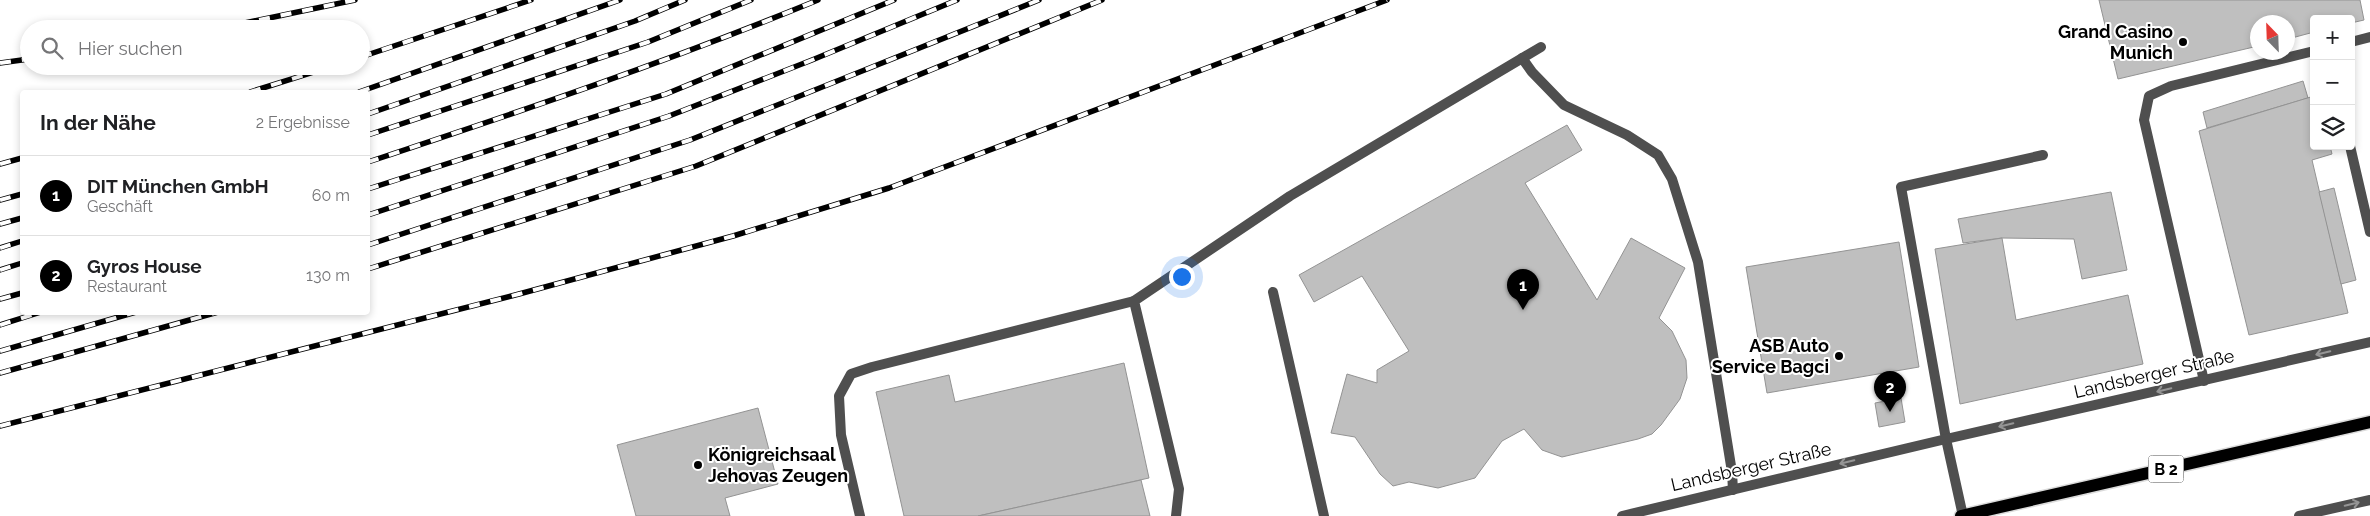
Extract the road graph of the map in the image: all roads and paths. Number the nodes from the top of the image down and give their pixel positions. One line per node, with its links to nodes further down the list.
1 (2370, 37): 2 (street)
2 (2355, 41)
3 (1541, 47): 5 (street)
4 (2310, 52): 12 (street)
5 (1522, 58): 10 (street); 15 (street)
6 (2351, 150): 8 (street)
7 (2043, 155): 14 (street)
8 (2370, 232)
9 (1273, 292): 19 (street)
10 (1134, 301): 17 (street); 18 (street)
11 (2370, 342): 12 (street, Landsberger Straße, one-way to 12)
12 (2204, 381): 14 (street, Landsberger Straße, one-way to 14)
13 (2370, 422): 21 (main road, B 2)
14 (1946, 439): 15 (street, Landsberger Straße, one-way to 15); 21 (street)
15 (1733, 490): 20 (street, Landsberger Straße)
16 (2370, 500): 22 (street, one-way to 16)
17 (860, 516)
18 (1176, 516)
19 (1324, 516)
20 (1622, 516)
21 (1962, 516)
22 (2300, 516)

